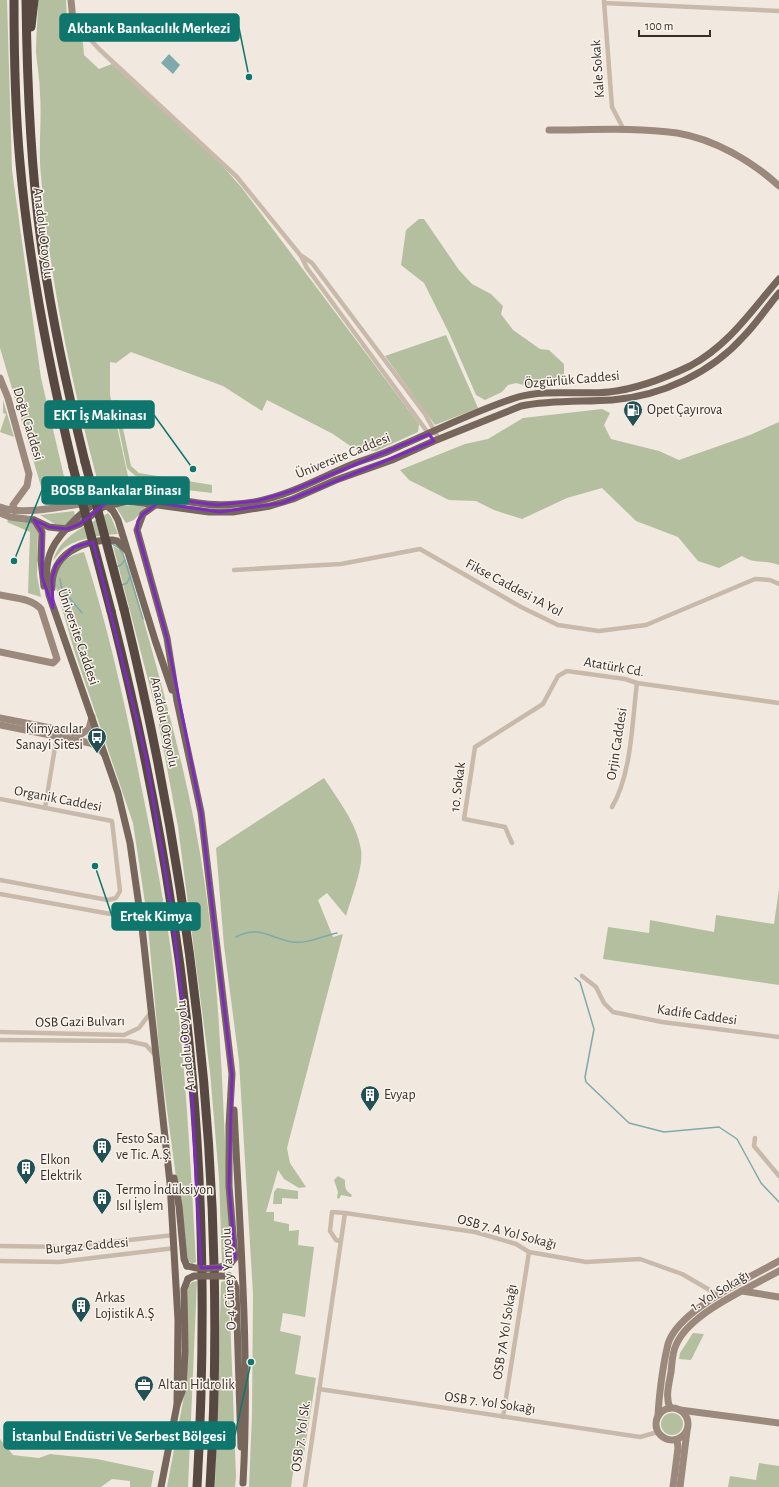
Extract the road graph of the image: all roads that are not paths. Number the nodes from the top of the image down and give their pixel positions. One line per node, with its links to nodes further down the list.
1 (14, 0): 88 (highway, Anadolu Otoyolu, bridge)
2 (26, 0): 8 (highway, Anadolu Otoyolu)
3 (34, 0): 8 (highway)
4 (71, 0): 7 (street)
5 (604, 1): 6 (street); 10 (street, Kale Sokak)
6 (779, 11)
7 (73, 21): 12 (street)
8 (27, 74): 89 (highway, Anadolu Otoyolu, bridge)
9 (549, 130): 10 (street)
10 (624, 130): 11 (street)
11 (779, 186)
12 (301, 256): 16 (street); 16 (street)
13 (779, 279): 16 (main road, Özgürlük Caddesi)
14 (779, 293): 17 (main road, Özgürlük Caddesi)
15 (0, 378): 18 (street, Doğu Caddesi)
16 (432, 432): 17 (street); 19 (main road, Üniversite Caddesi)
17 (437, 440): 20 (main road, Üniversite Caddesi)
18 (17, 498): 22 (street, Doğu Caddesi); 23 (street, Doğu Caddesi)
19 (100, 501): 21 (main road); 23 (street); 25 (main road, Üniversite Caddesi)
20 (158, 503): 21 (main road, Üniversite Caddesi); 33 (main road)
21 (108, 505): 25 (main road, Üniversite Caddesi); 26 (main road)
22 (1, 511): 23 (street); 24 (street)
23 (15, 511)
24 (34, 520): 25 (main road); 30 (main road)
25 (67, 529): 30 (main road, Üniversite Caddesi)
26 (129, 553): 30 (main road); 33 (main road)
27 (234, 570): 28 (street, Fikse Caddesi 1A Yol)
28 (779, 584)
29 (0, 596): 31 (street)
30 (53, 608): 35 (main road, Üniversite Caddesi)
31 (0, 652)
32 (637, 683): 34 (street, Atatürk Cd.); 39 (street, Atatürk Cd.); 42 (street, Orjin Caddesi)
33 (177, 701): 56 (main road)
34 (779, 703)
35 (92, 717): 38 (street); 40 (main road, Üniversite Caddesi)
36 (0, 718): 38 (street)
37 (0, 725): 38 (street)
38 (58, 734): 40 (street); 43 (street)
39 (475, 747): 44 (street, 10. Sokak)
40 (106, 758): 47 (main road, Üniversite Caddesi)
41 (0, 799): 43 (street, Organik Caddesi)
42 (612, 806)
43 (45, 808): 45 (street, Organik Caddesi)
44 (512, 843)
45 (0, 880)
46 (0, 894): 48 (street)
47 (138, 901): 48 (street); 49 (main road, Üniversite Caddesi)
48 (128, 917): 49 (street)
49 (142, 927): 51 (main road, Üniversite Caddesi)
50 (582, 976): 53 (street, Kadife Caddesi)
51 (151, 1012): 52 (street, OSB Gazi Bulvarı); 55 (main road, Üniversite Caddesi)
52 (0, 1032)
53 (779, 1037)
54 (0, 1040): 55 (street, OSB Gazi Bulvarı)
55 (156, 1055): 58 (main road, Üniversite Caddesi)
56 (232, 1074): 58 (main road, bridge); 86 (main road, O-4 Güney Yanyolu)
57 (755, 1138): 59 (street)
58 (167, 1149): 61 (main road)
59 (779, 1176)
60 (345, 1214): 62 (street); 62 (street); 65 (street, OSB 7. A Yol Sokağı)
61 (174, 1236): 63 (street); 64 (main road)
62 (340, 1241): 74 (street)
63 (0, 1246)
64 (175, 1248): 66 (street, Burgaz Caddesi); 75 (main road)
65 (529, 1252): 71 (street, OSB 7. A Yol Sokağı); 80 (street, OSB 7A Yol Sokağı)
66 (0, 1261)
67 (779, 1261): 69 (street)
68 (779, 1271): 70 (street, 1. Yol Sokağı)
69 (734, 1287): 70 (street); 71 (street)
70 (742, 1291): 72 (street); 73 (street, 1. Yol Sokağı)
71 (720, 1295): 73 (street, OSB 7. A Yol Sokağı); 79 (street)
72 (779, 1297)
73 (726, 1300): 76 (street, 1. Yol Sokağı)
74 (319, 1389): 80 (street, OSB 7. Yol Sokağı); 90 (street, OSB 7. Yol Sk.)
75 (177, 1405): 86 (main road, bridge); 87 (main road)
76 (670, 1408): 77 (street); 79 (street)
77 (680, 1410): 78 (street); 81 (street)
78 (699, 1412): 81 (street); 82 (street)
79 (658, 1416): 84 (street)
80 (503, 1417): 84 (street, OSB 7. Yol Sokağı)
81 (687, 1418): 83 (street)
82 (779, 1423)
83 (687, 1431): 85 (street); 92 (street)
84 (658, 1432): 85 (street)
85 (677, 1440): 91 (street)
86 (243, 1485)
87 (161, 1487)
88 (197, 1487)
89 (210, 1487)
90 (305, 1487)
91 (673, 1487)
92 (680, 1487)

